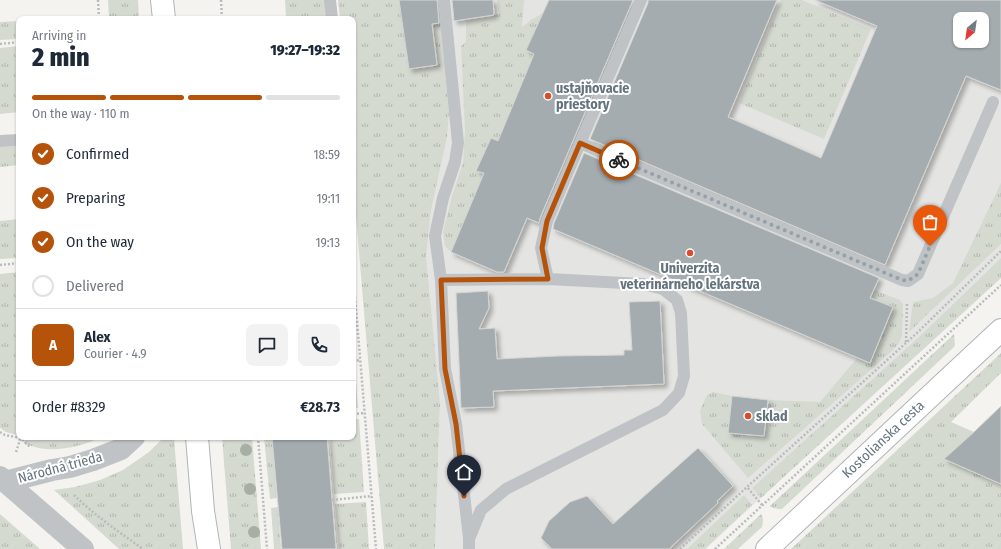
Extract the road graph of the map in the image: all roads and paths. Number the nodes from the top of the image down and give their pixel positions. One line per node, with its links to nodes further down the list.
1 (98, 0): 7 (path)
2 (162, 0): 8 (street)
3 (221, 0): 9 (path)
4 (330, 0): 10 (lane)
5 (444, 0): 21 (lane)
6 (640, 0): 16 (lane)
7 (99, 16)
8 (164, 16)
9 (222, 16)
10 (332, 16)
11 (16, 42): 12 (path)
12 (0, 44)
13 (993, 102): 22 (lane)
14 (16, 140): 15 (lane)
15 (0, 141)
16 (580, 143): 20 (lane); 22 (lane)
17 (1001, 251): 26 (path)
18 (16, 263): 19 (path)
19 (0, 265)
20 (548, 279): 21 (lane); 43 (lane)
21 (441, 280): 43 (lane)
22 (908, 281): 26 (path)
23 (1001, 285): 42 (path)
24 (356, 313): 27 (path)
25 (1001, 330): 51 (street, Kostolianska cesta)
26 (906, 342): 39 (path)
27 (360, 360): 28 (path); 29 (path)
28 (356, 361)
29 (365, 413): 30 (path); 40 (path)
30 (356, 414)
31 (0, 432): 32 (path)
32 (16, 437)
33 (23, 440): 37 (path)
34 (131, 440): 37 (street, Národná trieda)
35 (197, 440): 46 (street)
36 (258, 440): 47 (path)
37 (52, 470): 38 (street, Národná trieda); 45 (path)
38 (3, 479): 44 (street)
39 (747, 488): 42 (path); 49 (path)
40 (372, 496): 41 (path); 48 (path)
41 (332, 500)
42 (762, 505): 50 (path)
43 (469, 544)
44 (83, 549)
45 (143, 549)
46 (209, 549)
47 (267, 549)
48 (376, 549)
49 (680, 549)
50 (715, 549)
51 (767, 549)

